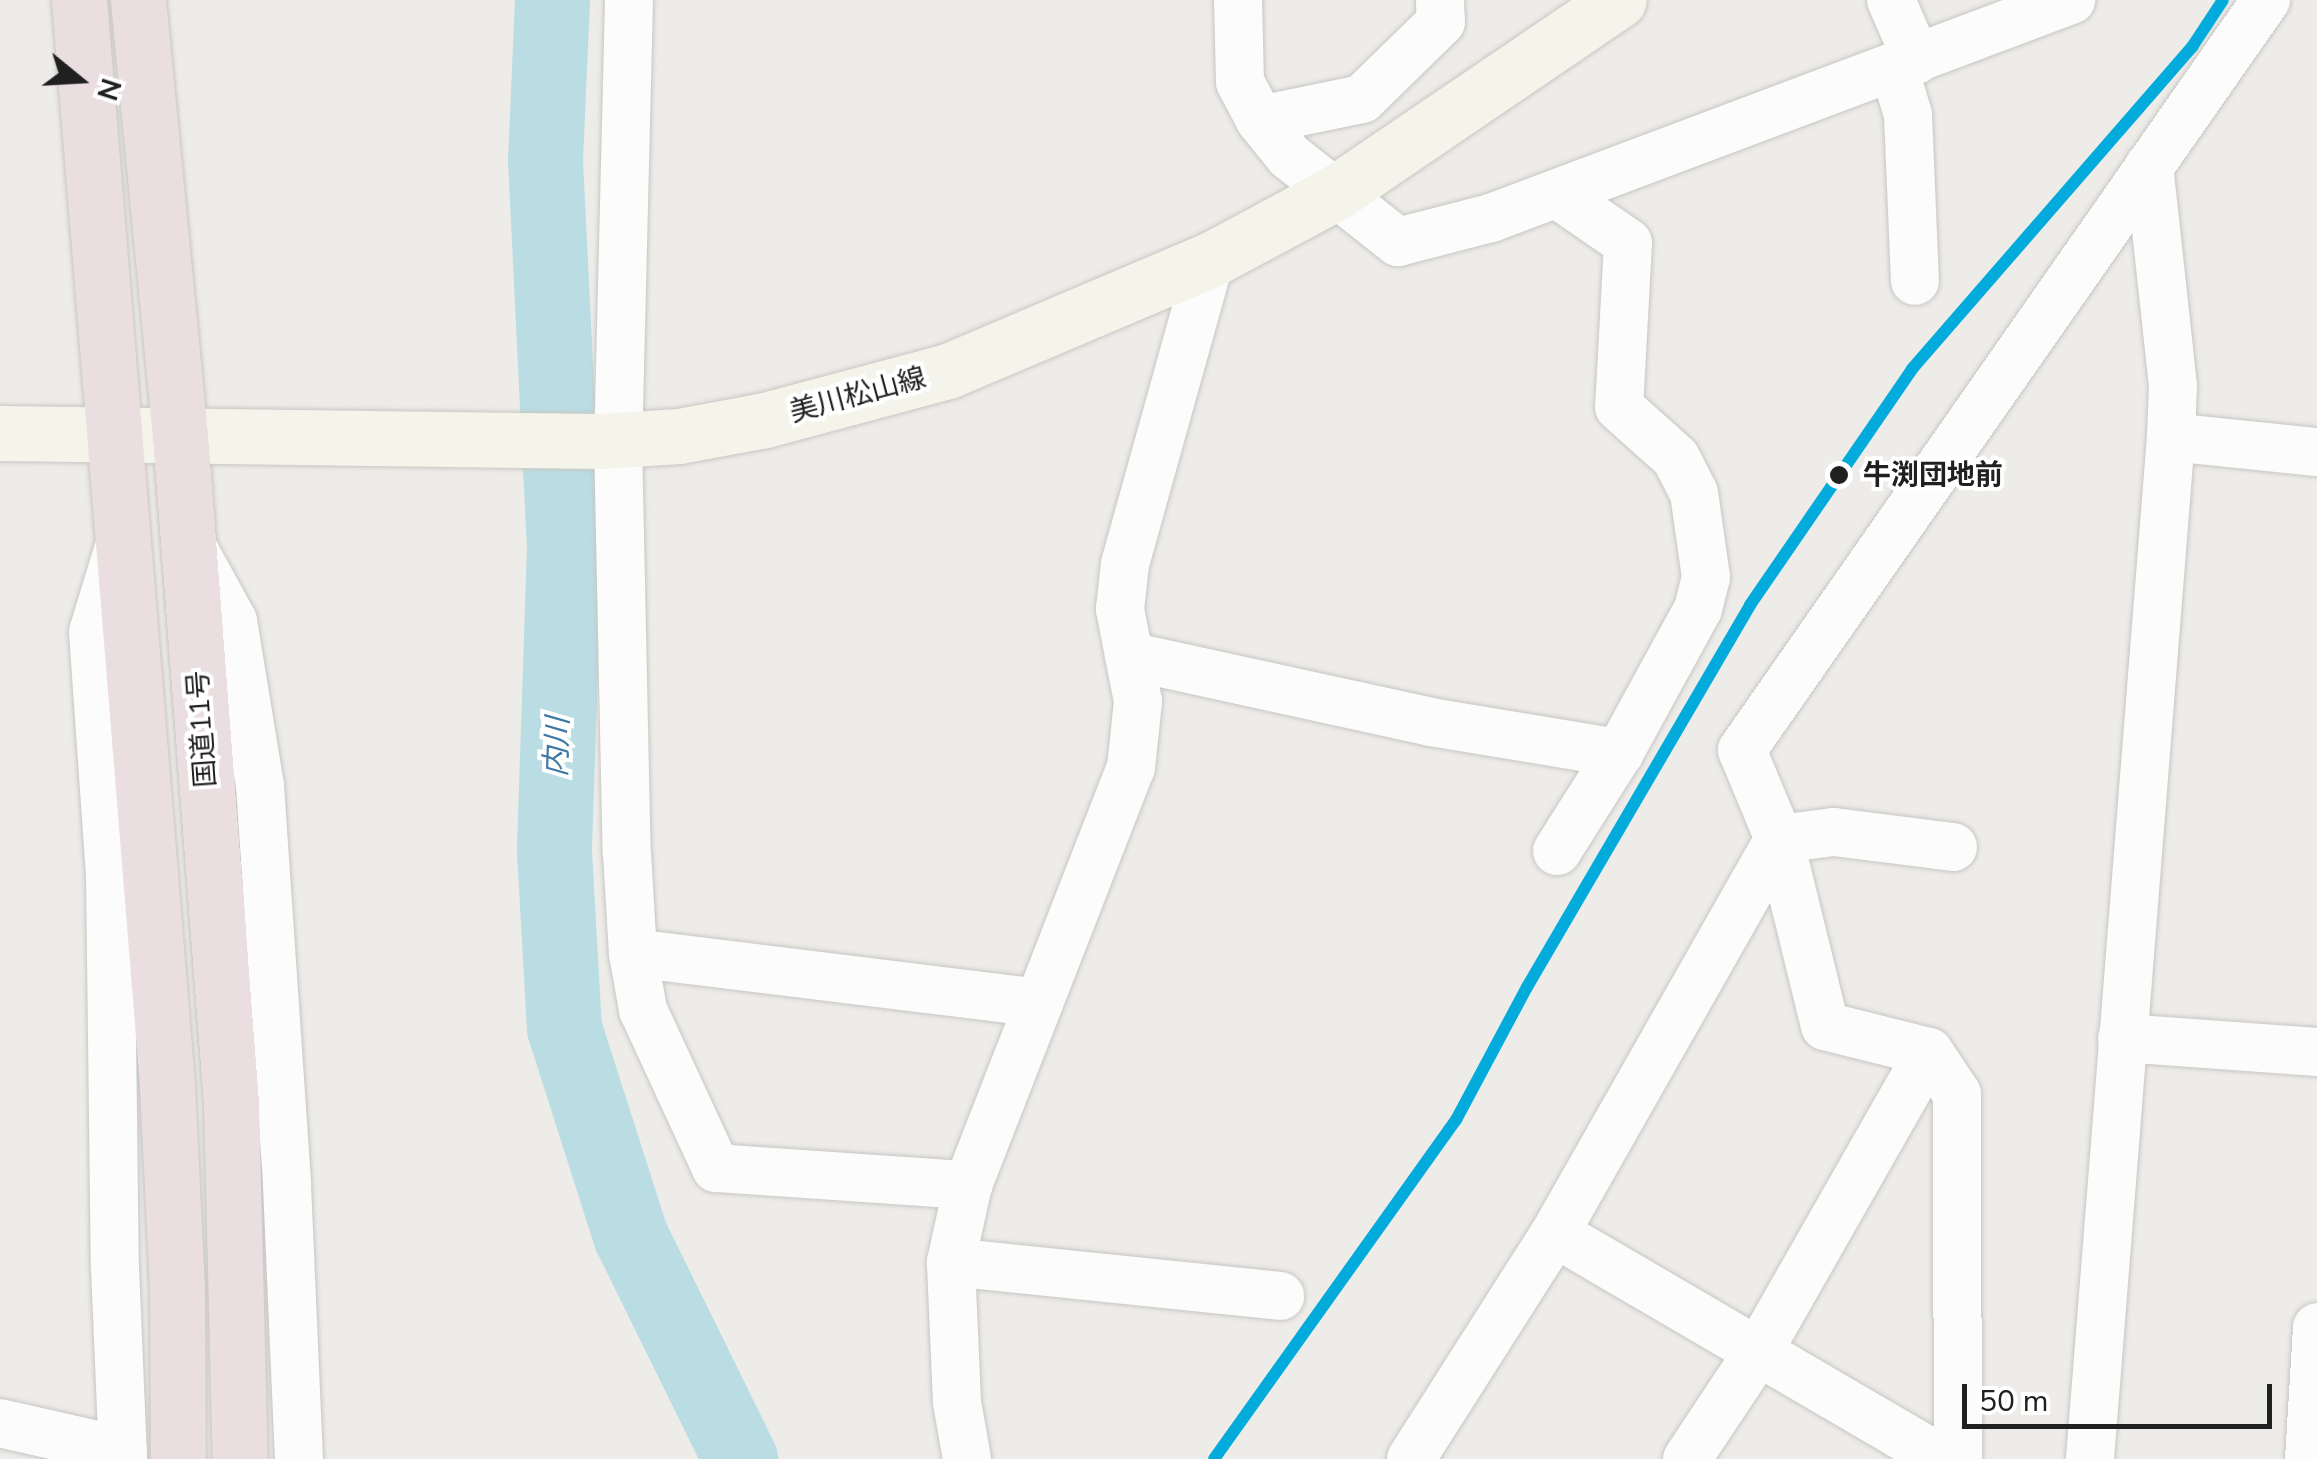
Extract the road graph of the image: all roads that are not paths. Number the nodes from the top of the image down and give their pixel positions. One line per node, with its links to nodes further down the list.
1 (80, 0): 18 (highway)
2 (138, 0): 19 (highway, 国道11号)
3 (629, 0): 21 (street)
4 (1238, 0): 11 (street)
5 (1440, 0): 11 (street)
6 (1619, 0): 13 (main road, 美川松山線)
7 (1890, 0): 10 (street)
8 (2070, 0): 10 (street)
9 (2266, 0): 12 (street)
10 (1905, 64): 14 (street); 16 (street)
11 (1260, 120): 13 (street)
12 (2149, 166): 20 (street); 27 (street)
13 (1334, 193): 14 (street); 15 (main road, 美川松山線)
14 (1557, 194): 26 (street)
15 (1210, 260): 21 (main road, 美川松山線); 25 (street)
16 (1914, 280)
17 (0, 433): 18 (main road, 美川松山線)
18 (116, 436): 19 (main road, 美川松山線); 23 (highway)
19 (180, 436): 21 (main road, 美川松山線); 24 (highway, 国道11号)
20 (2170, 437): 22 (street); 32 (street)
21 (610, 440): 30 (street)
22 (2317, 452)
23 (124, 532): 42 (street); 43 (highway)
24 (188, 538): 44 (highway, 国道11号); 45 (street)
25 (1130, 656): 26 (street); 31 (street)
26 (1619, 753): 29 (street)
27 (1780, 838): 28 (street); 33 (street); 36 (street)
28 (1953, 848)
29 (1557, 851)
30 (633, 954): 31 (street); 35 (street)
31 (1039, 1003): 35 (street)
32 (2122, 1038): 34 (street); 51 (street)
33 (1929, 1052): 40 (street); 50 (street)
34 (2317, 1052)
35 (968, 1184): 37 (street)
36 (1554, 1233): 40 (street); 47 (street)
37 (951, 1262): 38 (street); 46 (street)
38 (1280, 1296)
39 (2317, 1327): 52 (street)
40 (1758, 1352): 48 (street); 49 (street)
41 (0, 1423): 42 (street)
42 (123, 1455)
43 (178, 1459)
44 (240, 1459)
45 (299, 1459)
46 (966, 1459)
47 (1411, 1459)
48 (1688, 1459)
49 (1941, 1459)
50 (1958, 1459)
51 (2090, 1459)
52 (2309, 1459)

